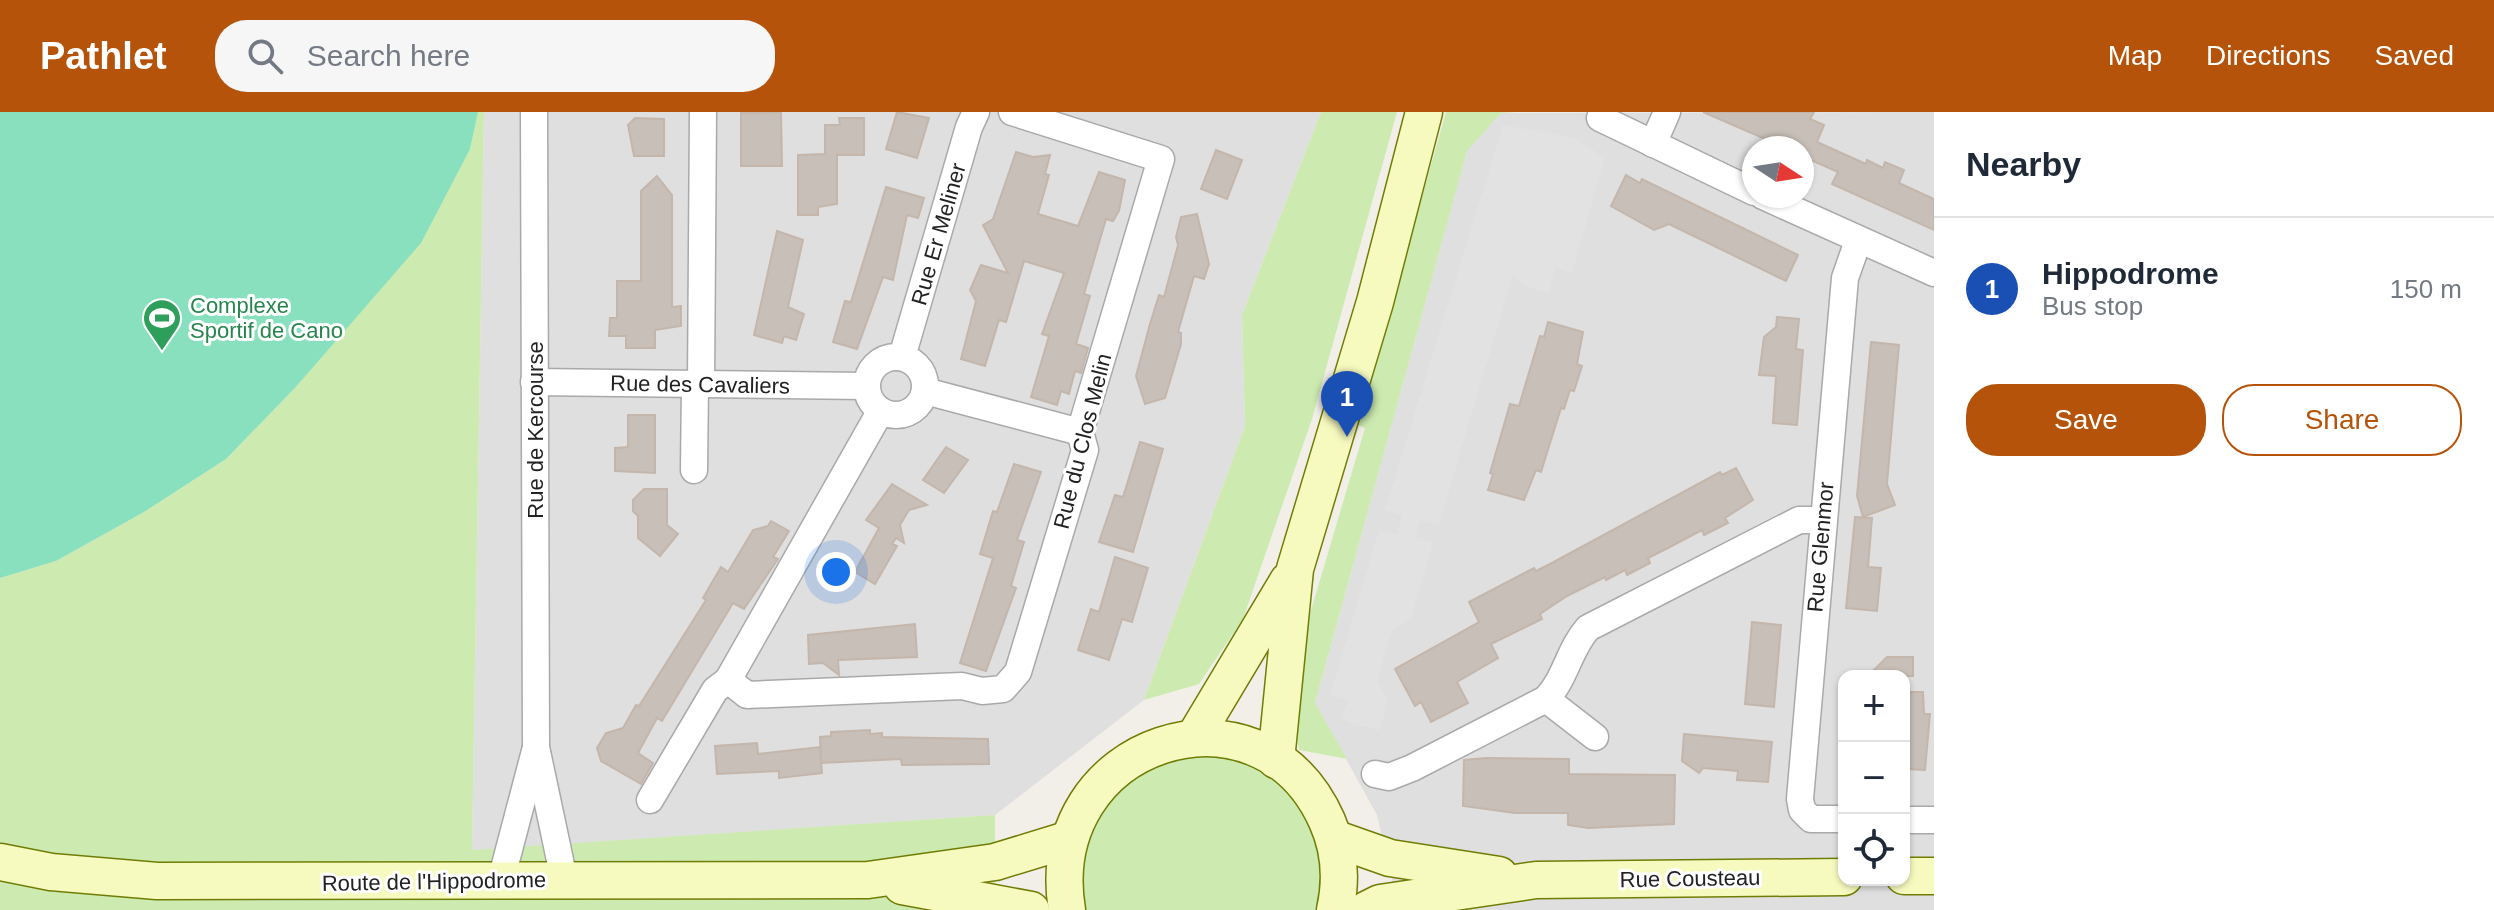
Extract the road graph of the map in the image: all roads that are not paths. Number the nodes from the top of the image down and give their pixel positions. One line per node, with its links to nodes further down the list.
1 (534, 112): 14 (street, Rue de Kercourse)
2 (703, 112): 15 (street)
3 (976, 112): 13 (street, Rue Er Meliner)
4 (1012, 112): 19 (street, Rue du Clos Melin)
5 (1424, 112): 22 (main road)
6 (1667, 112): 8 (street)
7 (1600, 118): 8 (street)
8 (1653, 144): 9 (street)
9 (1742, 186)
10 (1788, 208): 11 (street)
11 (1858, 241): 12 (street); 21 (street, Rue Glenmor)
12 (1934, 273)
13 (902, 357): 16 (street); 17 (street)
14 (534, 382): 15 (street, Rue des Cavaliers); 27 (street, Rue de Kercourse)
15 (698, 384): 16 (street, Rue des Cavaliers); 20 (street)
16 (865, 386): 18 (street)
17 (925, 391): 18 (street); 19 (street)
18 (880, 412): 23 (street)
19 (1080, 432): 23 (street, Rue du Clos Melin)
20 (694, 470)
21 (1821, 520): 24 (street); 31 (street, Rue Glenmor)
22 (1295, 569): 26 (main road); 28 (main road)
23 (728, 680): 30 (street)
24 (1546, 699): 25 (street); 29 (street)
25 (1595, 737)
26 (1194, 738): 28 (main road); 35 (main road)
27 (536, 747): 40 (street, Rue de Kercourse); 41 (street, Rue de Kercourse)
28 (1276, 760): 34 (main road)
29 (1375, 774)
30 (650, 800)
31 (1838, 819)
32 (1910, 820): 33 (street)
33 (1934, 820)
34 (1336, 839): 43 (main road, Rue Cousteau); 46 (main road)
35 (1067, 840): 42 (main road, Route de l'Hippodrome); 45 (main road)
36 (0, 862): 41 (main road, Route de l'Hippodrome)
37 (1910, 876): 38 (main road)
38 (1934, 876)
39 (1838, 877): 43 (main road, Rue Cousteau)
40 (564, 879): 41 (main road, Route de l'Hippodrome); 42 (main road, Route de l'Hippodrome)
41 (501, 880)
42 (868, 880): 44 (main road, Route de l'Hippodrome)
43 (1536, 880): 47 (main road, Rue Cousteau)
44 (1031, 910)
45 (1067, 910)
46 (1335, 910)
47 (1366, 910)

